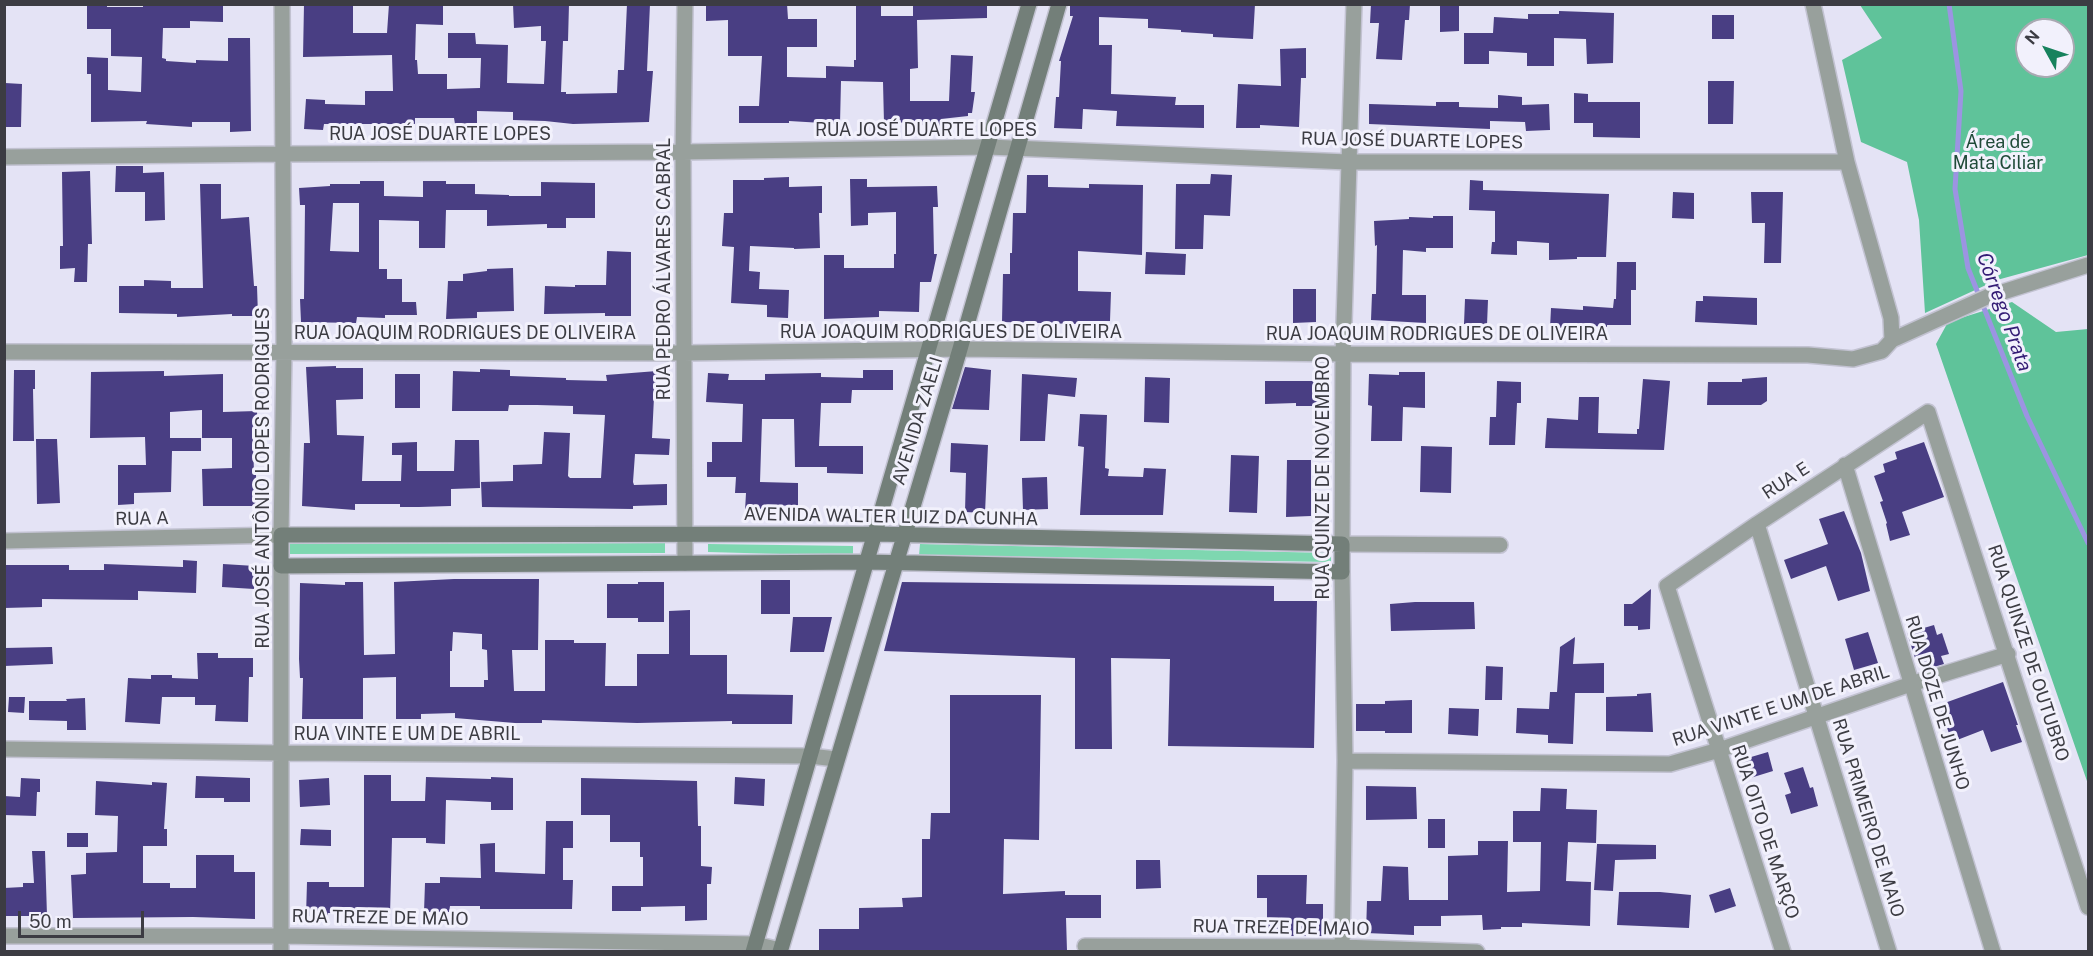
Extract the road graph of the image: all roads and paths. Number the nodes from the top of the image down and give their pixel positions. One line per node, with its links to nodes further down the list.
1 (282, 4): 10 (street, RUA JOSÉ ANTÔNIO LOPES RODRIGUES)
2 (685, 4): 9 (street, RUA PEDRO ÁLVARES CABRAL)
3 (1029, 4): 7 (street, AVENIDA ZAELI)
4 (1059, 4): 8 (street, AVENIDA ZAELI)
5 (1354, 4): 12 (street, RUA QUINZE DE NOVEMBRO)
6 (1813, 4): 13 (street)
7 (988, 147): 8 (street, RUA JOSÉ DUARTE LOPES); 9 (street, RUA JOSÉ DUARTE LOPES); 16 (street, AVENIDA ZAELI)
8 (1017, 148): 12 (street, RUA JOSÉ DUARTE LOPES); 17 (street, AVENIDA ZAELI)
9 (683, 152): 10 (street, RUA JOSÉ DUARTE LOPES); 20 (street, RUA PEDRO ÁLVARES CABRAL)
10 (284, 154): 11 (street, RUA JOSÉ DUARTE LOPES); 19 (street, RUA JOSÉ ANTÔNIO LOPES RODRIGUES)
11 (4, 158)
12 (1348, 162): 13 (street, RUA JOSÉ DUARTE LOPES); 21 (street, RUA QUINZE DE NOVEMBRO)
13 (1847, 162): 15 (street)
14 (2088, 265): 15 (street, RUA JOAQUIM RODRIGUES DE OLIVEIRA)
15 (1892, 340): 21 (street, RUA JOAQUIM RODRIGUES DE OLIVEIRA)
16 (929, 349): 17 (street, RUA JOAQUIM RODRIGUES DE OLIVEIRA); 20 (street, RUA JOAQUIM RODRIGUES DE OLIVEIRA); 26 (street, AVENIDA ZAELI)
17 (960, 349): 21 (street, RUA JOAQUIM RODRIGUES DE OLIVEIRA); 28 (street, AVENIDA ZAELI)
18 (4, 352): 19 (street, RUA JOAQUIM RODRIGUES DE OLIVEIRA)
19 (284, 353): 20 (street, RUA JOAQUIM RODRIGUES DE OLIVEIRA); 27 (street, RUA JOSÉ ANTÔNIO LOPES RODRIGUES)
20 (684, 353): 25 (street, RUA PEDRO ÁLVARES CABRAL)
21 (1343, 354): 30 (street, RUA QUINZE DE NOVEMBRO)
22 (1928, 412): 23 (street, RUA E); 38 (street, RUA QUINZE DE OUTUBRO)
23 (1845, 465): 24 (street, RUA E); 39 (street, RUA DOZE DE JUNHO)
24 (1757, 524): 37 (street, RUA E); 40 (street, RUA PRIMEIRO DE MAIO)
25 (684, 534): 26 (street, AVENIDA WALTER LUIZ DA CUNHA); 27 (street, AVENIDA WALTER LUIZ DA CUNHA); 34 (street, RUA PEDRO ÁLVARES CABRAL)
26 (876, 534): 28 (street, AVENIDA WALTER LUIZ DA CUNHA); 32 (street, AVENIDA ZAELI)
27 (281, 535): 29 (street, RUA A); 35 (street, RUA JOSÉ ANTÔNIO LOPES RODRIGUES)
28 (903, 536): 30 (street, AVENIDA WALTER LUIZ DA CUNHA); 33 (street, AVENIDA ZAELI)
29 (4, 542)
30 (1342, 544): 31 (street, AVENIDA WALTER LUIZ DA CUNHA); 36 (street, RUA QUINZE DE NOVEMBRO)
31 (1500, 545)
32 (867, 562): 33 (street); 34 (street); 44 (street, AVENIDA ZAELI)
33 (896, 562): 36 (street); 45 (street, AVENIDA ZAELI)
34 (685, 563): 35 (street)
35 (281, 566): 43 (street, RUA JOSÉ ANTÔNIO LOPES RODRIGUES)
36 (1342, 572): 46 (street, RUA QUINZE DE NOVEMBRO)
37 (1667, 586): 42 (street, RUA OITO DE MARÇO)
38 (2008, 654): 39 (street, RUA VINTE E UM DE ABRIL); 47 (street, RUA QUINZE DE OUTUBRO)
39 (1911, 684): 40 (street, RUA VINTE E UM DE ABRIL); 57 (street, RUA DOZE DE JUNHO)
40 (1816, 717): 42 (street, RUA VINTE E UM DE ABRIL); 56 (street, RUA PRIMEIRO DE MAIO)
41 (4, 749): 43 (street, RUA VINTE E UM DE ABRIL)
42 (1719, 750): 46 (street, RUA VINTE E UM DE ABRIL); 55 (street, RUA OITO DE MARÇO)
43 (281, 753): 44 (street, RUA VINTE E UM DE ABRIL); 49 (street, RUA JOSÉ ANTÔNIO LOPES RODRIGUES)
44 (810, 756): 45 (street, RUA VINTE E UM DE ABRIL); 51 (street, AVENIDA ZAELI)
45 (836, 759): 53 (street, AVENIDA ZAELI)
46 (1345, 761): 52 (street, RUA QUINZE DE NOVEMBRO)
47 (2088, 907)
48 (4, 936): 49 (street, RUA TREZE DE MAIO)
49 (281, 944): 51 (street, RUA TREZE DE MAIO)
50 (1085, 946): 52 (street, RUA TREZE DE MAIO)
51 (754, 948): 53 (street, RUA TREZE DE MAIO)
52 (1342, 949): 54 (street, RUA TREZE DE MAIO)
53 (780, 951)
54 (1477, 951)
55 (1783, 951)
56 (1888, 951)
57 (1994, 951)

